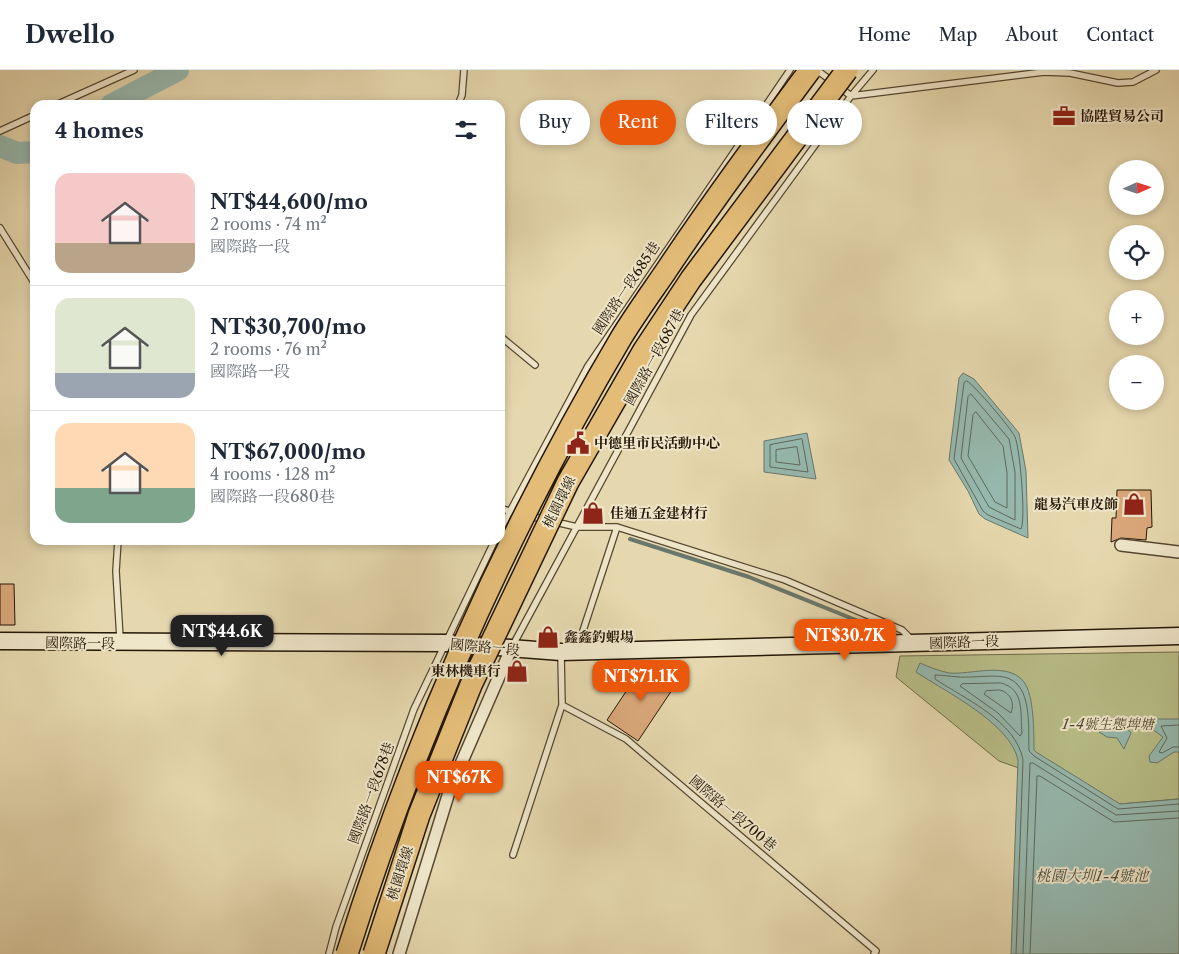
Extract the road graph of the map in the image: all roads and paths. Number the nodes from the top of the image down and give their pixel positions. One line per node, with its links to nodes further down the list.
1 (134, 70): 10 (lane)
2 (464, 70): 11 (lane)
3 (790, 70): 19 (lane, 國際路一段685巷)
4 (810, 70): 37 (highway, 桃園環線, bridge)
5 (818, 70): 9 (lane)
6 (847, 70): 38 (highway, 桃園環線, bridge)
7 (873, 70): 9 (lane, 國際路一段687巷)
8 (1156, 70): 9 (lane)
9 (851, 96): 21 (lane, 國際路一段687巷)
10 (67, 100)
11 (460, 100)
12 (30, 117): 13 (lane)
13 (0, 131)
14 (0, 228): 15 (lane)
15 (30, 276)
16 (505, 340): 17 (lane)
17 (535, 365)
18 (505, 510): 19 (lane)
19 (510, 511): 20 (lane, 國際路一段685巷); 21 (lane)
20 (505, 520)
21 (577, 527): 22 (lane); 32 (lane, 國際路一段687巷)
22 (617, 527): 31 (lane); 33 (lane)
23 (118, 545): 30 (lane)
24 (493, 545): 29 (lane)
25 (1121, 545): 26 (street)
26 (1179, 552)
27 (1179, 636): 31 (street, 國際路一段)
28 (0, 642): 30 (street, 國際路一段)
29 (446, 643): 30 (street, 國際路一段); 32 (street, 國際路一段); 36 (lane, 國際路一段678巷)
30 (120, 644)
31 (915, 644): 33 (street, 國際路一段)
32 (511, 649): 33 (street, 國際路一段); 39 (street)
33 (569, 652): 34 (lane)
34 (562, 705): 35 (lane); 40 (lane, 國際路一段700巷)
35 (512, 855)
36 (329, 954)
37 (347, 954)
38 (374, 954)
39 (398, 954)
40 (874, 954)

